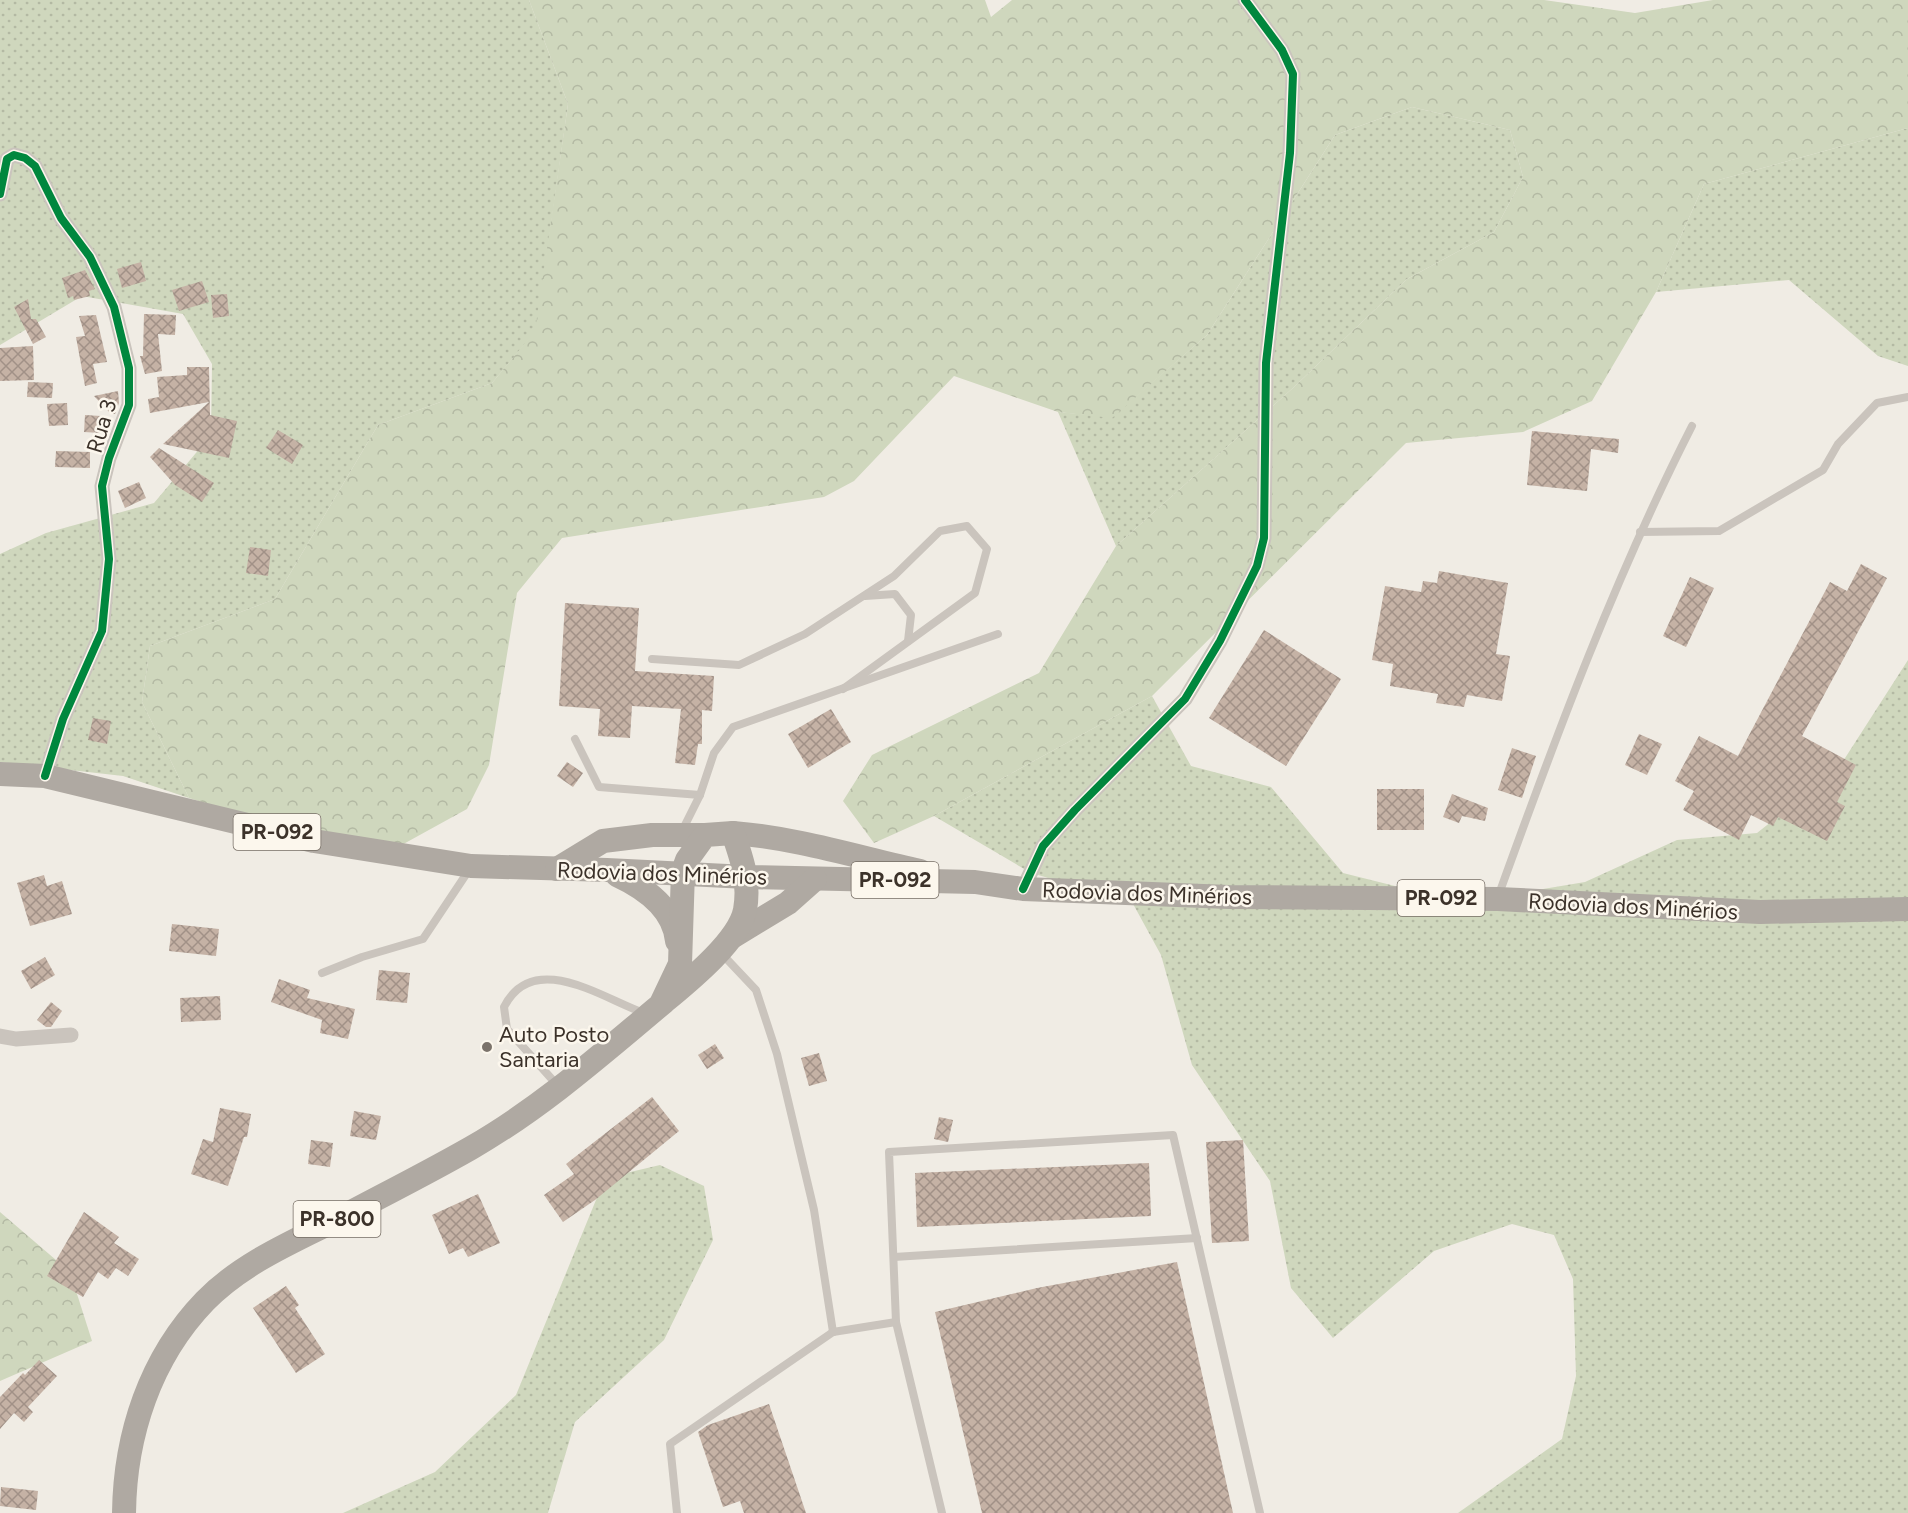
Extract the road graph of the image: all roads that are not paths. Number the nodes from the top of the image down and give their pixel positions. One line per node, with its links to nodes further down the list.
1 (1245, 0): 25 (street)
2 (0, 194): 13 (street, Rua 3)
3 (1908, 397): 5 (lane)
4 (1692, 426): 5 (lane)
5 (1640, 532): 26 (lane)
6 (863, 596): 8 (lane); 8 (lane); 9 (lane)
7 (998, 634): 10 (lane)
8 (908, 641): 10 (lane)
9 (652, 658)
10 (843, 689): 14 (lane)
11 (575, 739): 14 (lane)
12 (0, 774): 13 (main road, Rodovia dos Minérios / PR-092)
13 (45, 776): 18 (main road, Rodovia dos Minérios / PR-092)
14 (700, 795): 16 (lane)
15 (733, 833): 17 (main road); 22 (main road); 24 (main road)
16 (680, 835): 17 (main road); 19 (main road)
17 (705, 835): 21 (main road)
18 (471, 867): 19 (main road, Rodovia dos Minérios / PR-092); 30 (lane)
19 (557, 869): 20 (main road, Rodovia dos Minérios / PR-092)
20 (607, 870): 21 (main road, Rodovia dos Minérios / PR-092); 29 (main road)
21 (684, 874): 22 (main road, Rodovia dos Minérios / PR-092); 29 (main road, PR-800)
22 (747, 878): 23 (main road, Rodovia dos Minérios / PR-092); 28 (main road, PR-800)
23 (815, 879): 24 (main road, Rodovia dos Minérios / PR-092); 28 (main road)
24 (975, 882): 25 (main road, Rodovia dos Minérios / PR-092)
25 (1023, 889): 26 (main road, Rodovia dos Minérios / PR-092)
26 (1498, 899): 27 (main road, Rodovia dos Minérios / PR-092)
27 (1908, 909)
28 (724, 944): 31 (main road, PR-800); 38 (lane)
29 (680, 964): 31 (main road, PR-800)
30 (322, 973)
31 (655, 1009): 34 (main road, PR-800); 34 (lane)
32 (71, 1035): 33 (street)
33 (0, 1036)
34 (558, 1087): 39 (main road, PR-800)
35 (1197, 1238): 36 (lane); 36 (lane); 42 (lane)
36 (894, 1257): 37 (lane)
37 (896, 1322): 38 (lane); 41 (lane)
38 (833, 1332): 40 (lane)
39 (124, 1513)
40 (677, 1513)
41 (942, 1513)
42 (1260, 1513)

